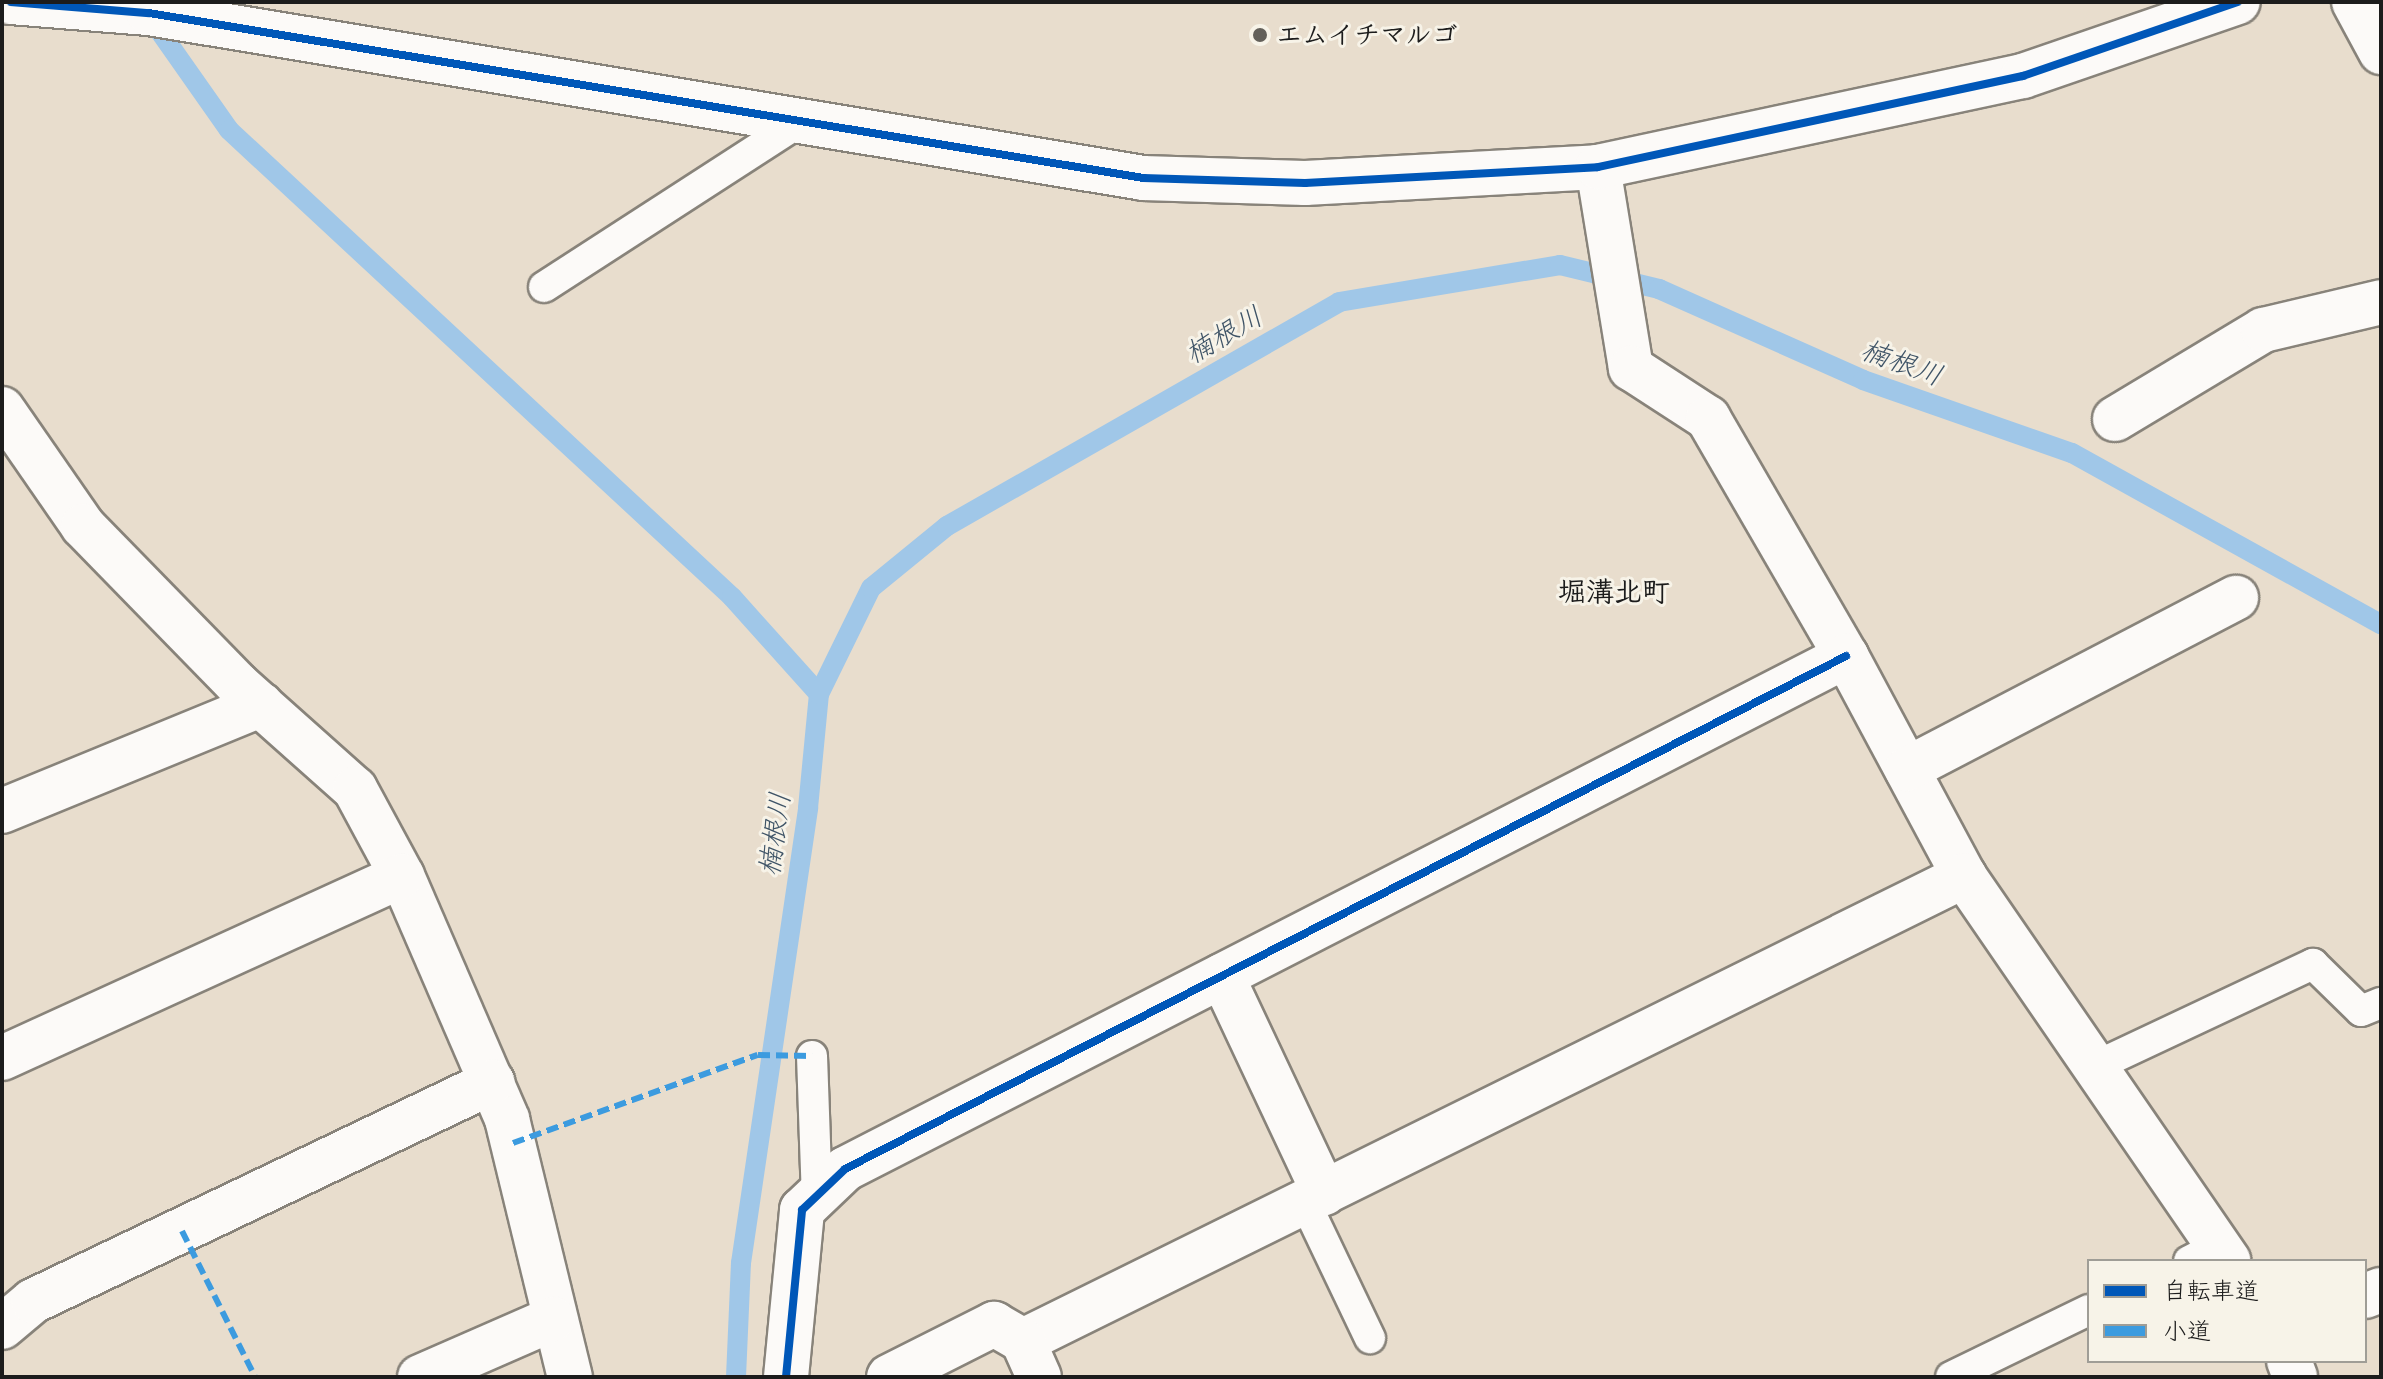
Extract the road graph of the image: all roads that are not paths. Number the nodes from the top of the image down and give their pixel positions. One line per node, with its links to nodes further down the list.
1 (11, 2): 5 (street)
2 (2238, 2): 6 (street)
3 (2354, 2): 4 (street)
4 (2381, 52)
5 (801, 121): 6 (street); 7 (lane)
6 (1598, 167): 12 (street)
7 (544, 287)
8 (2381, 302): 10 (street)
9 (2, 409): 13 (street)
10 (2115, 419)
11 (2236, 598): 14 (street)
12 (1846, 656): 14 (street); 18 (street)
13 (261, 705): 15 (street); 16 (street)
14 (1907, 769): 17 (street)
15 (2, 811)
16 (402, 876): 21 (street); 23 (street)
17 (1964, 876): 22 (street); 25 (street)
18 (1222, 976): 24 (street); 25 (street)
19 (2381, 1003): 22 (lane)
20 (812, 1056): 24 (lane)
21 (2, 1058)
22 (2096, 1066): 26 (street)
23 (492, 1082): 28 (street); 29 (street)
24 (817, 1196): 34 (street)
25 (1314, 1197): 30 (lane); 31 (street)
26 (2212, 1256)
27 (2087, 1311): 36 (lane)
28 (553, 1319): 32 (street); 33 (street)
29 (2, 1327)
30 (1370, 1338)
31 (1031, 1359): 35 (street)
32 (427, 1376)
33 (570, 1377)
34 (786, 1377)
35 (889, 1377)
36 (1951, 1377)

